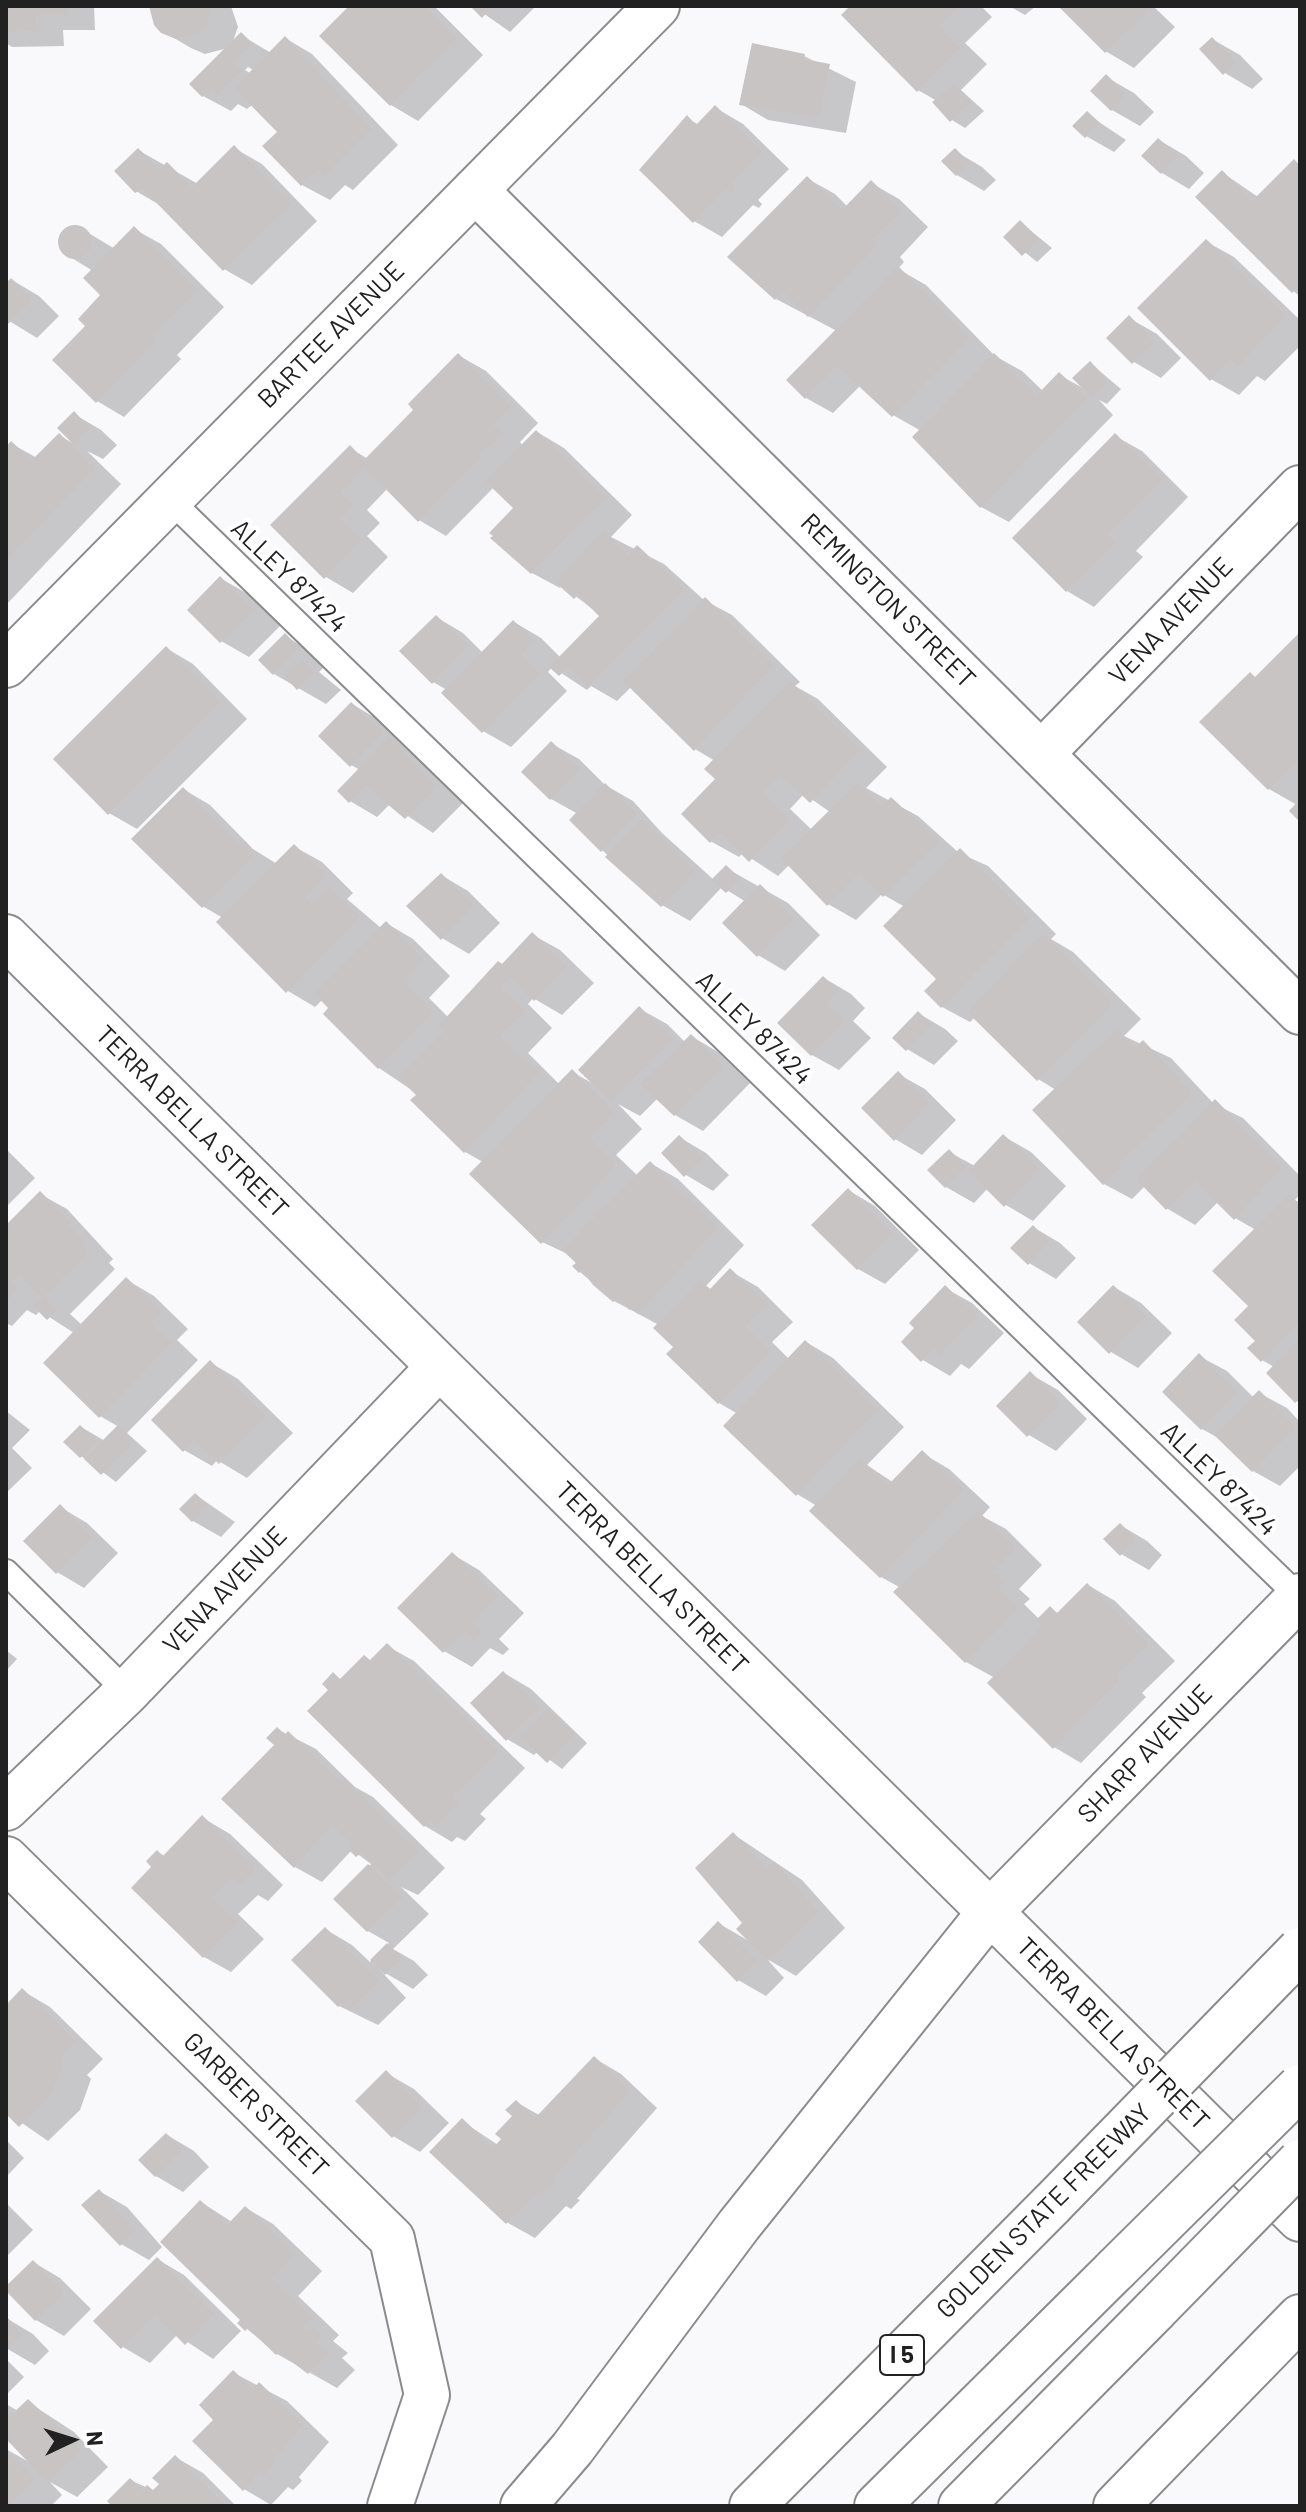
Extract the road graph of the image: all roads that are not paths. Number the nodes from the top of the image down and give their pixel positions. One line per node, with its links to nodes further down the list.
1 (657, 6): 2 (main road, BARTEE AVENUE)
2 (475, 190): 4 (main road, BARTEE AVENUE); 6 (main road, REMINGTON STREET)
3 (1300, 488): 6 (main road, VENA AVENUE)
4 (169, 499): 5 (main road, BARTEE AVENUE); 11 (lane, ALLEY 87424)
5 (6, 665)
6 (1041, 754): 8 (main road, REMINGTON STREET)
7 (6, 937): 9 (main road, TERRA BELLA STREET)
8 (1300, 1012)
9 (439, 1367): 12 (main road, VENA AVENUE); 15 (main road, TERRA BELLA STREET)
10 (6, 1572): 12 (lane)
11 (1300, 1596): 15 (main road, SHARP AVENUE)
12 (127, 1692): 13 (main road, VENA AVENUE)
13 (6, 1808)
14 (6, 1859): 21 (main road, GARBER STREET)
15 (990, 1912): 19 (main road, TERRA BELLA STREET); 22 (main road, SHARP AVENUE)
16 (1300, 1950): 23 (main road, GOLDEN STATE FREEWAY / I 5, bridge)
17 (1300, 2087): 24 (main road, bridge)
18 (1300, 2162): 25 (main road, bridge)
19 (1300, 2219)
20 (1300, 2317): 26 (main road)
21 (390, 2506)
22 (523, 2506)
23 (752, 2506)
24 (877, 2506)
25 (961, 2506)
26 (1116, 2506)

